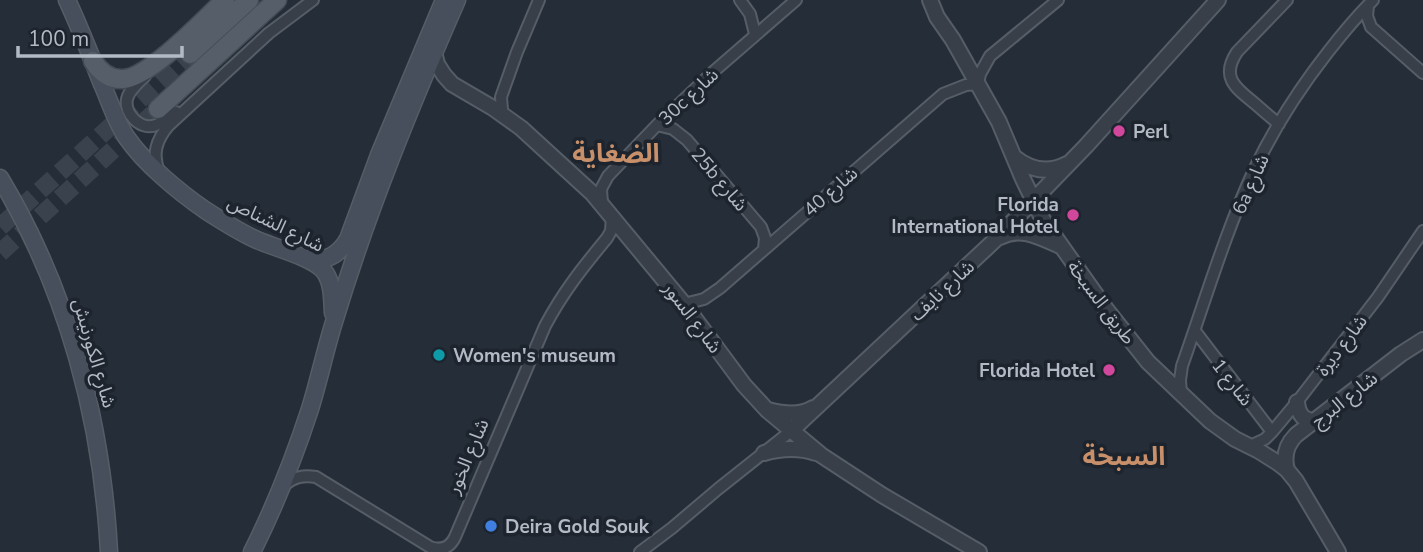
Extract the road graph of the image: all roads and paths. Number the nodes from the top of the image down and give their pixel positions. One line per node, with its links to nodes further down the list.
1 (67, 0): 20 (main road, شارع الشناص)
2 (225, 0): 19 (main road)
3 (249, 0): 18 (main road)
4 (277, 0): 24 (main road)
5 (313, 0): 23 (street)
6 (444, 0): 39 (main road)
7 (457, 0): 17 (main road)
8 (539, 0): 25 (street)
9 (740, 0): 16 (street)
10 (796, 0): 16 (street, 30c شارع)
11 (930, 0): 22 (street, طريق السبخة)
12 (1058, 0): 22 (street)
13 (1218, 0): 29 (street, شارع نايف)
14 (1287, 0): 26 (street)
15 (1371, 2): 21 (street); 26 (street, 6a شارع)
16 (755, 34): 27 (street, 30c شارع)
17 (434, 52): 25 (street, شارع السور); 41 (main road)
18 (190, 54)
19 (163, 56): 20 (main road); 23 (street)
20 (93, 61): 30 (main road, شارع الشناص)
21 (1423, 73)
22 (978, 84): 28 (street, طريق السبخة); 38 (street, شارع 40)
23 (197, 98): 30 (street)
24 (158, 109)
25 (504, 116): 33 (street, شارع السور)
26 (1279, 124): 42 (street, 6a شارع)
27 (657, 125): 33 (street, 30c شارع); 38 (street, 25b شارع)
28 (1014, 157): 29 (street); 32 (street, طريق السبخة)
29 (1071, 161): 32 (street, شارع نايف)
30 (159, 172): 39 (main road, شارع الشناص)
31 (0, 178): 56 (main road, شارع الكورنيش)
32 (1033, 201): 36 (street, شارع نايف); 37 (street, طريق السبخة)
33 (601, 204): 34 (street, شارع السور)
34 (611, 216): 40 (street, شارع السور); 55 (street, شارع الخور)
35 (1423, 231): 45 (street, شارع ديرة)
36 (995, 240): 37 (street); 46 (street, شارع نايف)
37 (1061, 246): 44 (street, طريق السبخة)
38 (764, 249): 40 (street, شارع 40)
39 (307, 259): 41 (main road, شارع الشناص)
40 (684, 304): 47 (street, شارع السور)
41 (333, 323): 55 (main road)
42 (1195, 331): 44 (street, 6a شارع); 50 (street, شارع 1)
43 (1423, 340): 48 (street, شارع البرج)
44 (1181, 395): 51 (street, طريق السبخة)
45 (1297, 402): 48 (street); 50 (street, شارع ديرة)
46 (817, 406): 47 (street); 49 (street, شارع نايف)
47 (767, 410): 49 (street, شارع السور)
48 (1316, 421): 54 (street, شارع البرج)
49 (791, 431): 52 (street, شارع نايف); 53 (street, شارع السور)
50 (1272, 432): 51 (street, شارع ديرة)
51 (1248, 447): 54 (street, طريق السبخة)
52 (764, 453): 53 (street); 58 (street, شارع نايف)
53 (821, 455): 59 (street, شارع السور)
54 (1287, 470): 60 (street, طريق السبخة)
55 (282, 487): 57 (main road)
56 (109, 552)
57 (252, 552)
58 (640, 552)
59 (979, 552)
60 (1338, 552)

